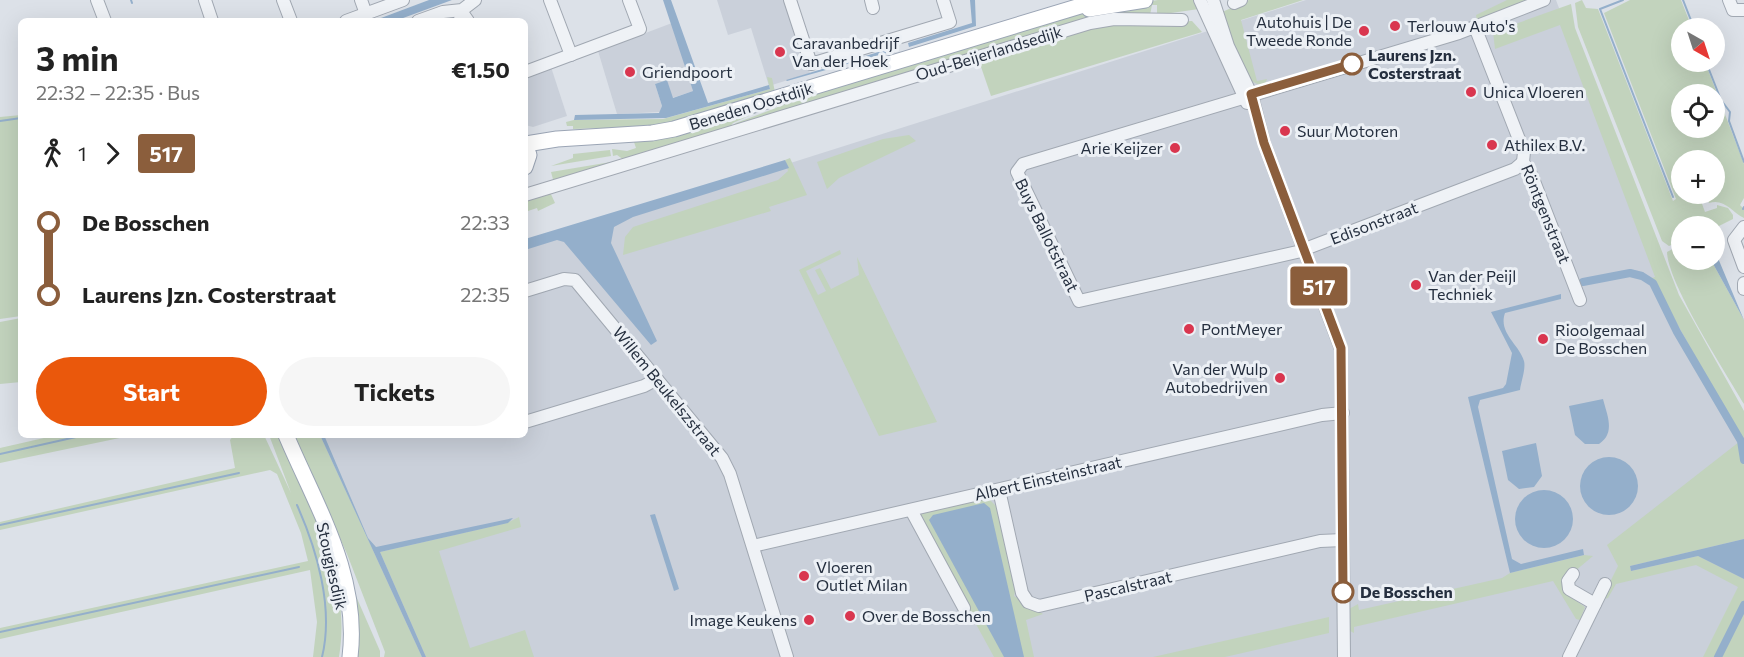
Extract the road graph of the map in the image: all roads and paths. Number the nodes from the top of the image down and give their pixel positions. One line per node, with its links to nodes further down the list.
1 (97, 0): 20 (street)
2 (205, 0): 21 (street)
3 (284, 0): 22 (street)
4 (362, 0): 19 (street)
5 (403, 0): 19 (street)
6 (475, 0): 25 (street)
7 (550, 0): 28 (street)
8 (629, 0): 28 (street)
9 (790, 0): 10 (street)
10 (943, 0)
11 (1100, 0): 18 (main road, Beneden Oostdijk)
12 (1145, 0): 18 (main road, Beneden Oostdijk)
13 (1200, 0): 30 (street)
14 (1213, 0): 30 (street)
15 (1544, 0): 27 (street)
16 (1729, 0): 17 (street)
17 (1744, 10)
18 (1056, 13): 31 (main road, Beneden Oostdijk)
19 (366, 14): 23 (street)
20 (104, 18)
21 (212, 18)
22 (290, 18)
23 (355, 18)
24 (427, 18): 25 (street)
25 (463, 18)
26 (1182, 20): 33 (street, Oud-Beijerlandsedijk)
27 (1475, 27): 30 (street); 32 (street, Röntgenstraat)
28 (571, 55): 29 (street)
29 (528, 71)
30 (1247, 95): 35 (street); 41 (street, Buys Ballotstraat)
31 (528, 153)
32 (1523, 162): 35 (street, Edisonstraat); 40 (street, Röntgenstraat)
33 (528, 194)
34 (1744, 227): 36 (street)
35 (1305, 250): 41 (street, Edisonstraat); 43 (street)
36 (1744, 267)
37 (1744, 283): 38 (street)
38 (1744, 289)
39 (528, 290): 42 (street, Willem Beukelszstraat)
40 (1580, 300)
41 (1079, 301)
42 (657, 379): 44 (street); 50 (street, Willem Beukelszstraat)
43 (1343, 413): 46 (street, Albert Einsteinstraat); 49 (street)
44 (528, 421)
45 (287, 438): 48 (main road, Stougjesdijk)
46 (999, 490): 47 (street, Albert Einsteinstraat); 49 (street, Pascalstraat)
47 (911, 510): 50 (street, Albert Einsteinstraat); 54 (street)
48 (319, 511): 55 (main road, Stougjesdijk); 56 (main road, Stougjesdijk)
49 (1343, 540): 58 (street)
50 (753, 546): 57 (street, Willem Beukelszstraat)
51 (1573, 574): 53 (street)
52 (1605, 584): 53 (street)
53 (1594, 604): 59 (street)
54 (964, 608)
55 (342, 657)
56 (350, 657)
57 (788, 657)
58 (1344, 657)
59 (1569, 657)

